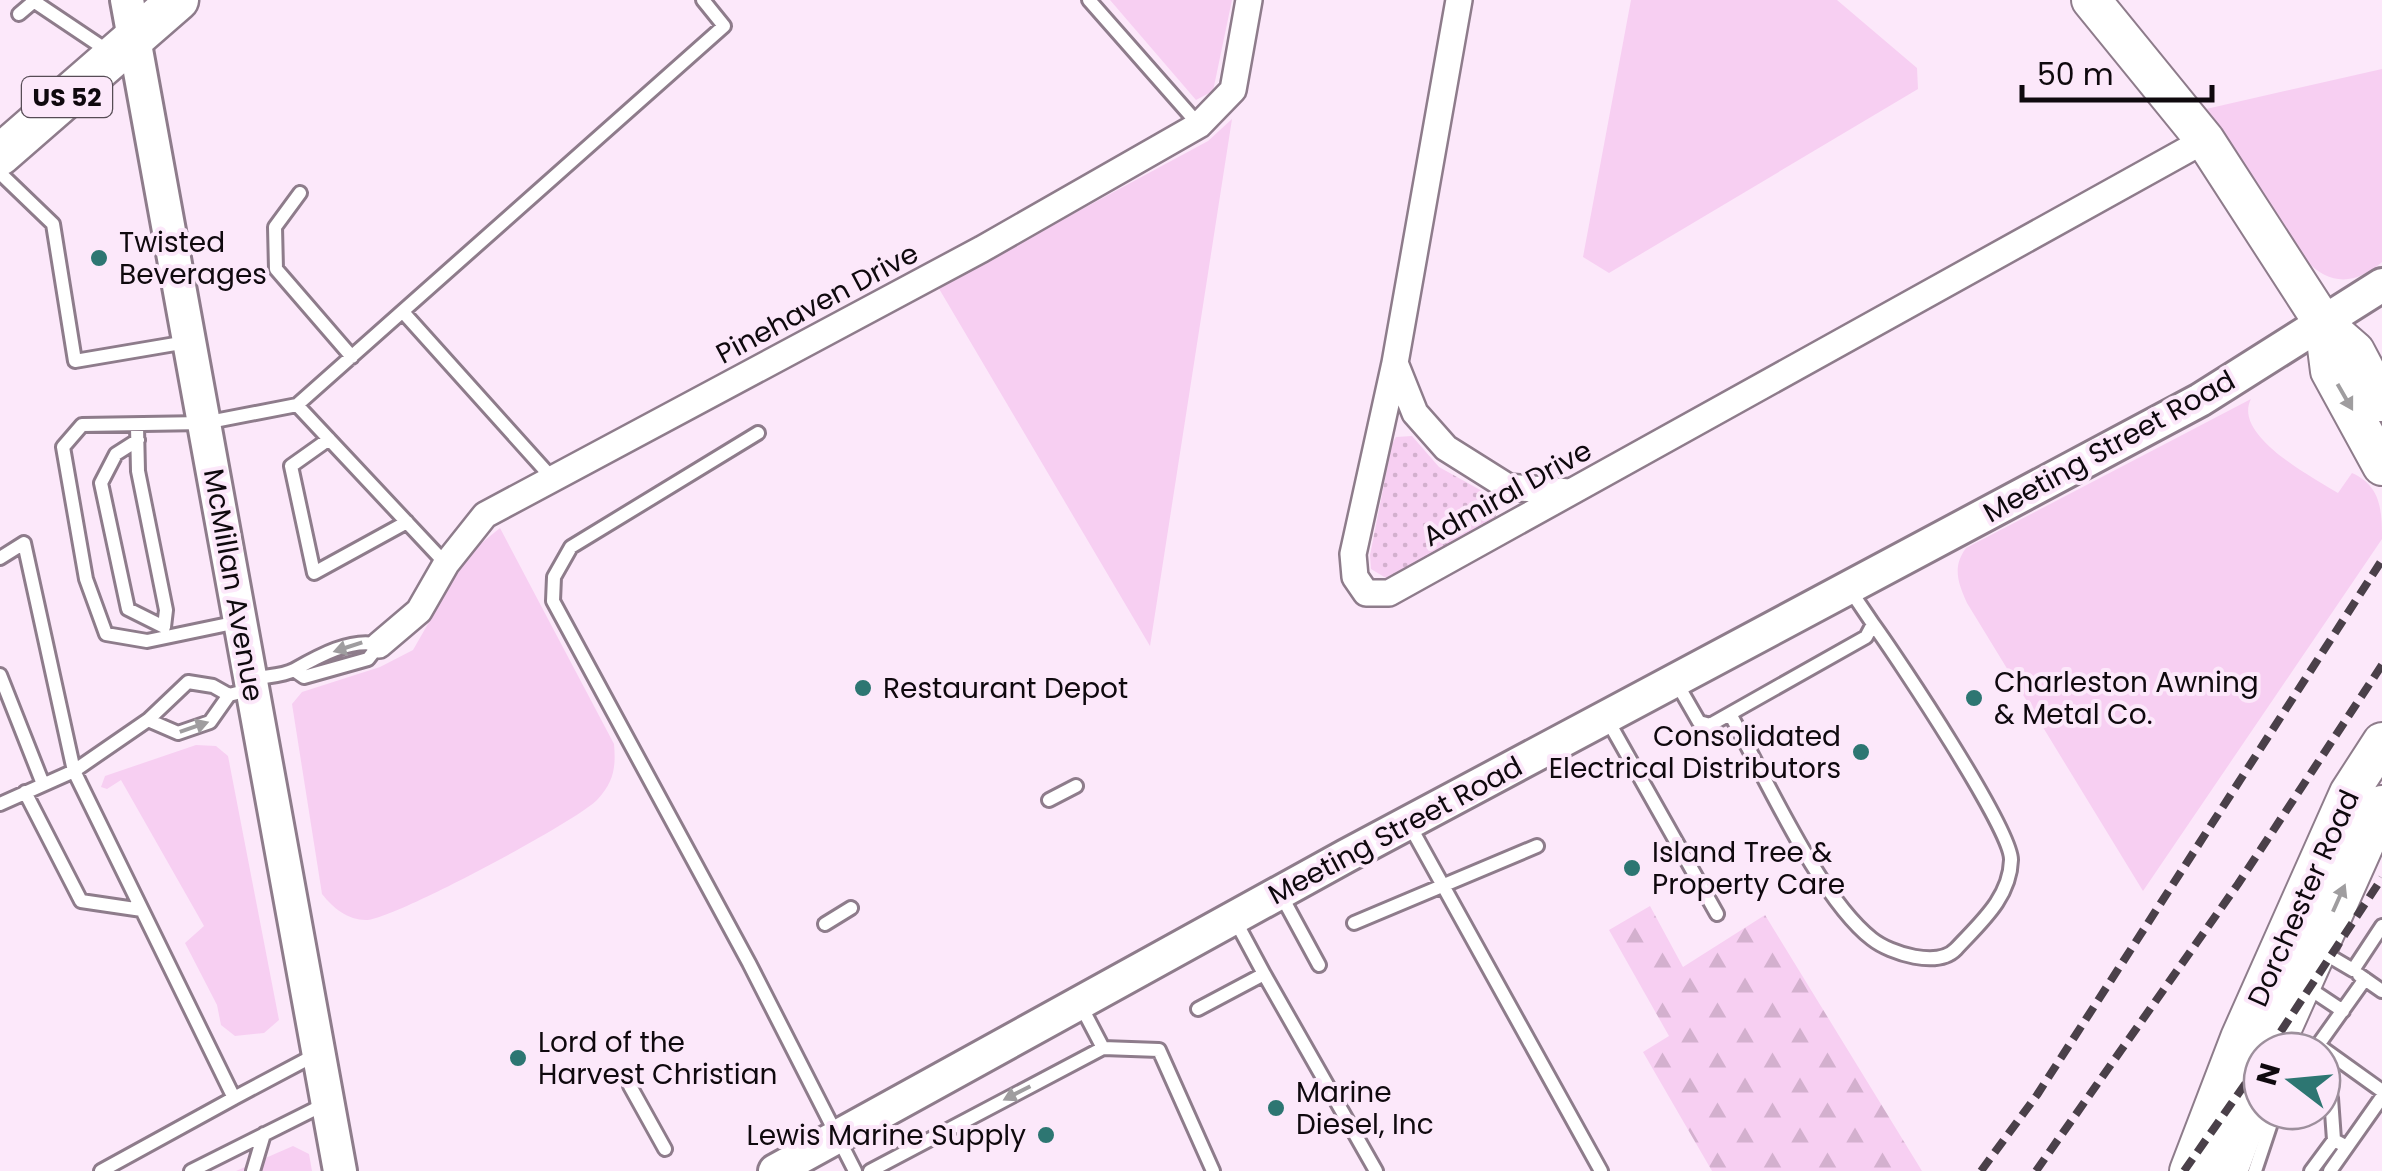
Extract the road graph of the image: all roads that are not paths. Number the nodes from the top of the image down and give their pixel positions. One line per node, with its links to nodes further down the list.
1 (178, 0): 9 (main road, US 52)
2 (703, 0): 16 (lane)
3 (1089, 0): 10 (lane)
4 (1250, 0): 10 (street, Pinehaven Drive)
5 (1460, 0): 20 (street, Admiral Drive)
6 (2091, 0): 11 (main road)
7 (32, 1): 8 (lane); 9 (lane)
8 (19, 14)
9 (125, 31): 12 (main road, US 52); 18 (street, McMillan Avenue)
10 (1198, 125): 28 (street, Pinehaven Drive)
11 (2204, 140): 17 (main road); 29 (street, Admiral Drive)
12 (0, 155)
13 (0, 173): 18 (lane)
14 (300, 193): 19 (lane)
15 (2382, 285): 17 (street, Meeting Street Road)
16 (403, 312): 19 (lane); 28 (lane)
17 (2324, 324): 21 (main road); 27 (main road, one-way to 27); 33 (street, Meeting Street Road)
18 (189, 342): 23 (street, McMillan Avenue)
19 (352, 357): 22 (lane)
20 (1395, 363): 29 (street); 29 (street, Admiral Drive)
21 (2382, 402)
22 (298, 405): 23 (lane); 26 (lane)
23 (204, 423): 24 (lane); 34 (street, McMillan Avenue)
24 (138, 433): 36 (lane); 36 (lane); 36 (lane)
25 (758, 433): 86 (lane)
26 (329, 439): 30 (lane); 30 (lane)
27 (2382, 466)
28 (553, 479): 32 (street, Pinehaven Drive)
29 (1569, 492)
30 (407, 522): 32 (lane)
31 (0, 558): 45 (lane)
32 (446, 564): 37 (street, Pinehaven Drive)
33 (1848, 587): 35 (lane); 39 (street, Meeting Street Road)
34 (242, 621): 36 (lane); 40 (street, McMillan Avenue)
35 (1873, 624): 41 (lane); 41 (lane)
36 (165, 632)
37 (380, 644): 40 (lane)
38 (0, 676): 46 (lane)
39 (1675, 680): 41 (lane); 42 (street, Meeting Street Road)
40 (244, 688): 43 (lane); 43 (lane, one-way to 40); 75 (street, McMillan Avenue)
41 (1730, 714)
42 (1606, 716): 52 (street, Meeting Street Road); 58 (lane)
43 (148, 720): 45 (lane)
44 (2382, 742): 71 (main road, Dorchester Road)
45 (74, 772): 46 (lane); 57 (lane)
46 (43, 784): 48 (lane)
47 (1076, 786): 49 (lane)
48 (25, 792): 50 (lane); 57 (lane)
49 (1049, 800)
50 (0, 804)
51 (2379, 818): 64 (main road, Dorchester Road, one-way to 51)
52 (1408, 823): 54 (lane); 55 (street, Meeting Street Road)
53 (1537, 846): 54 (lane)
54 (1444, 886): 60 (lane); 101 (lane)
55 (1280, 892): 59 (street, Meeting Street Road); 63 (lane)
56 (852, 908): 61 (lane)
57 (142, 910): 79 (lane)
58 (1716, 914)
59 (1234, 918): 65 (lane); 68 (street, Meeting Street Road)
60 (1354, 922)
61 (825, 924)
62 (2382, 926): 66 (lane)
63 (1319, 965)
64 (2309, 966): 66 (lane); 70 (lane); 72 (main road, Dorchester Road)
65 (1264, 974): 69 (lane); 100 (lane)
66 (2359, 975): 67 (lane); 70 (lane)
67 (2382, 991)
68 (1080, 1004): 74 (lane); 86 (street, Meeting Street Road)
69 (1198, 1009)
70 (2343, 1011): 73 (lane)
71 (2278, 1031)
72 (2281, 1031)
73 (2327, 1031)
74 (1103, 1048): 98 (lane, one-way to 98); 99 (lane)
75 (318, 1054): 79 (lane); 80 (street, McMillan Avenue)
76 (2342, 1067): 78 (lane)
77 (630, 1086): 88 (lane)
78 (2382, 1094): 87 (lane)
79 (234, 1098): 92 (lane)
80 (327, 1103): 85 (lane); 95 (street, McMillan Avenue)
81 (2242, 1114): 102 (main road, Dorchester Road)
82 (2251, 1131): 90 (main road, Dorchester Road)
83 (2325, 1131): 87 (lane)
84 (2338, 1131): 87 (lane)
85 (264, 1134): 93 (lane); 94 (lane)
86 (839, 1138): 96 (street, Meeting Street Road); 97 (lane)
87 (2341, 1144): 91 (lane); 104 (lane)
88 (665, 1149)
89 (2277, 1155): 90 (lane)
90 (2244, 1163): 103 (lane)
91 (2311, 1164)
92 (101, 1171)
93 (191, 1171)
94 (253, 1171)
95 (340, 1171)
96 (775, 1171)
97 (855, 1171)
98 (870, 1171)
99 (1213, 1171)
100 (1376, 1171)
101 (1601, 1171)
102 (2189, 1171)
103 (2254, 1171)
104 (2330, 1171)

